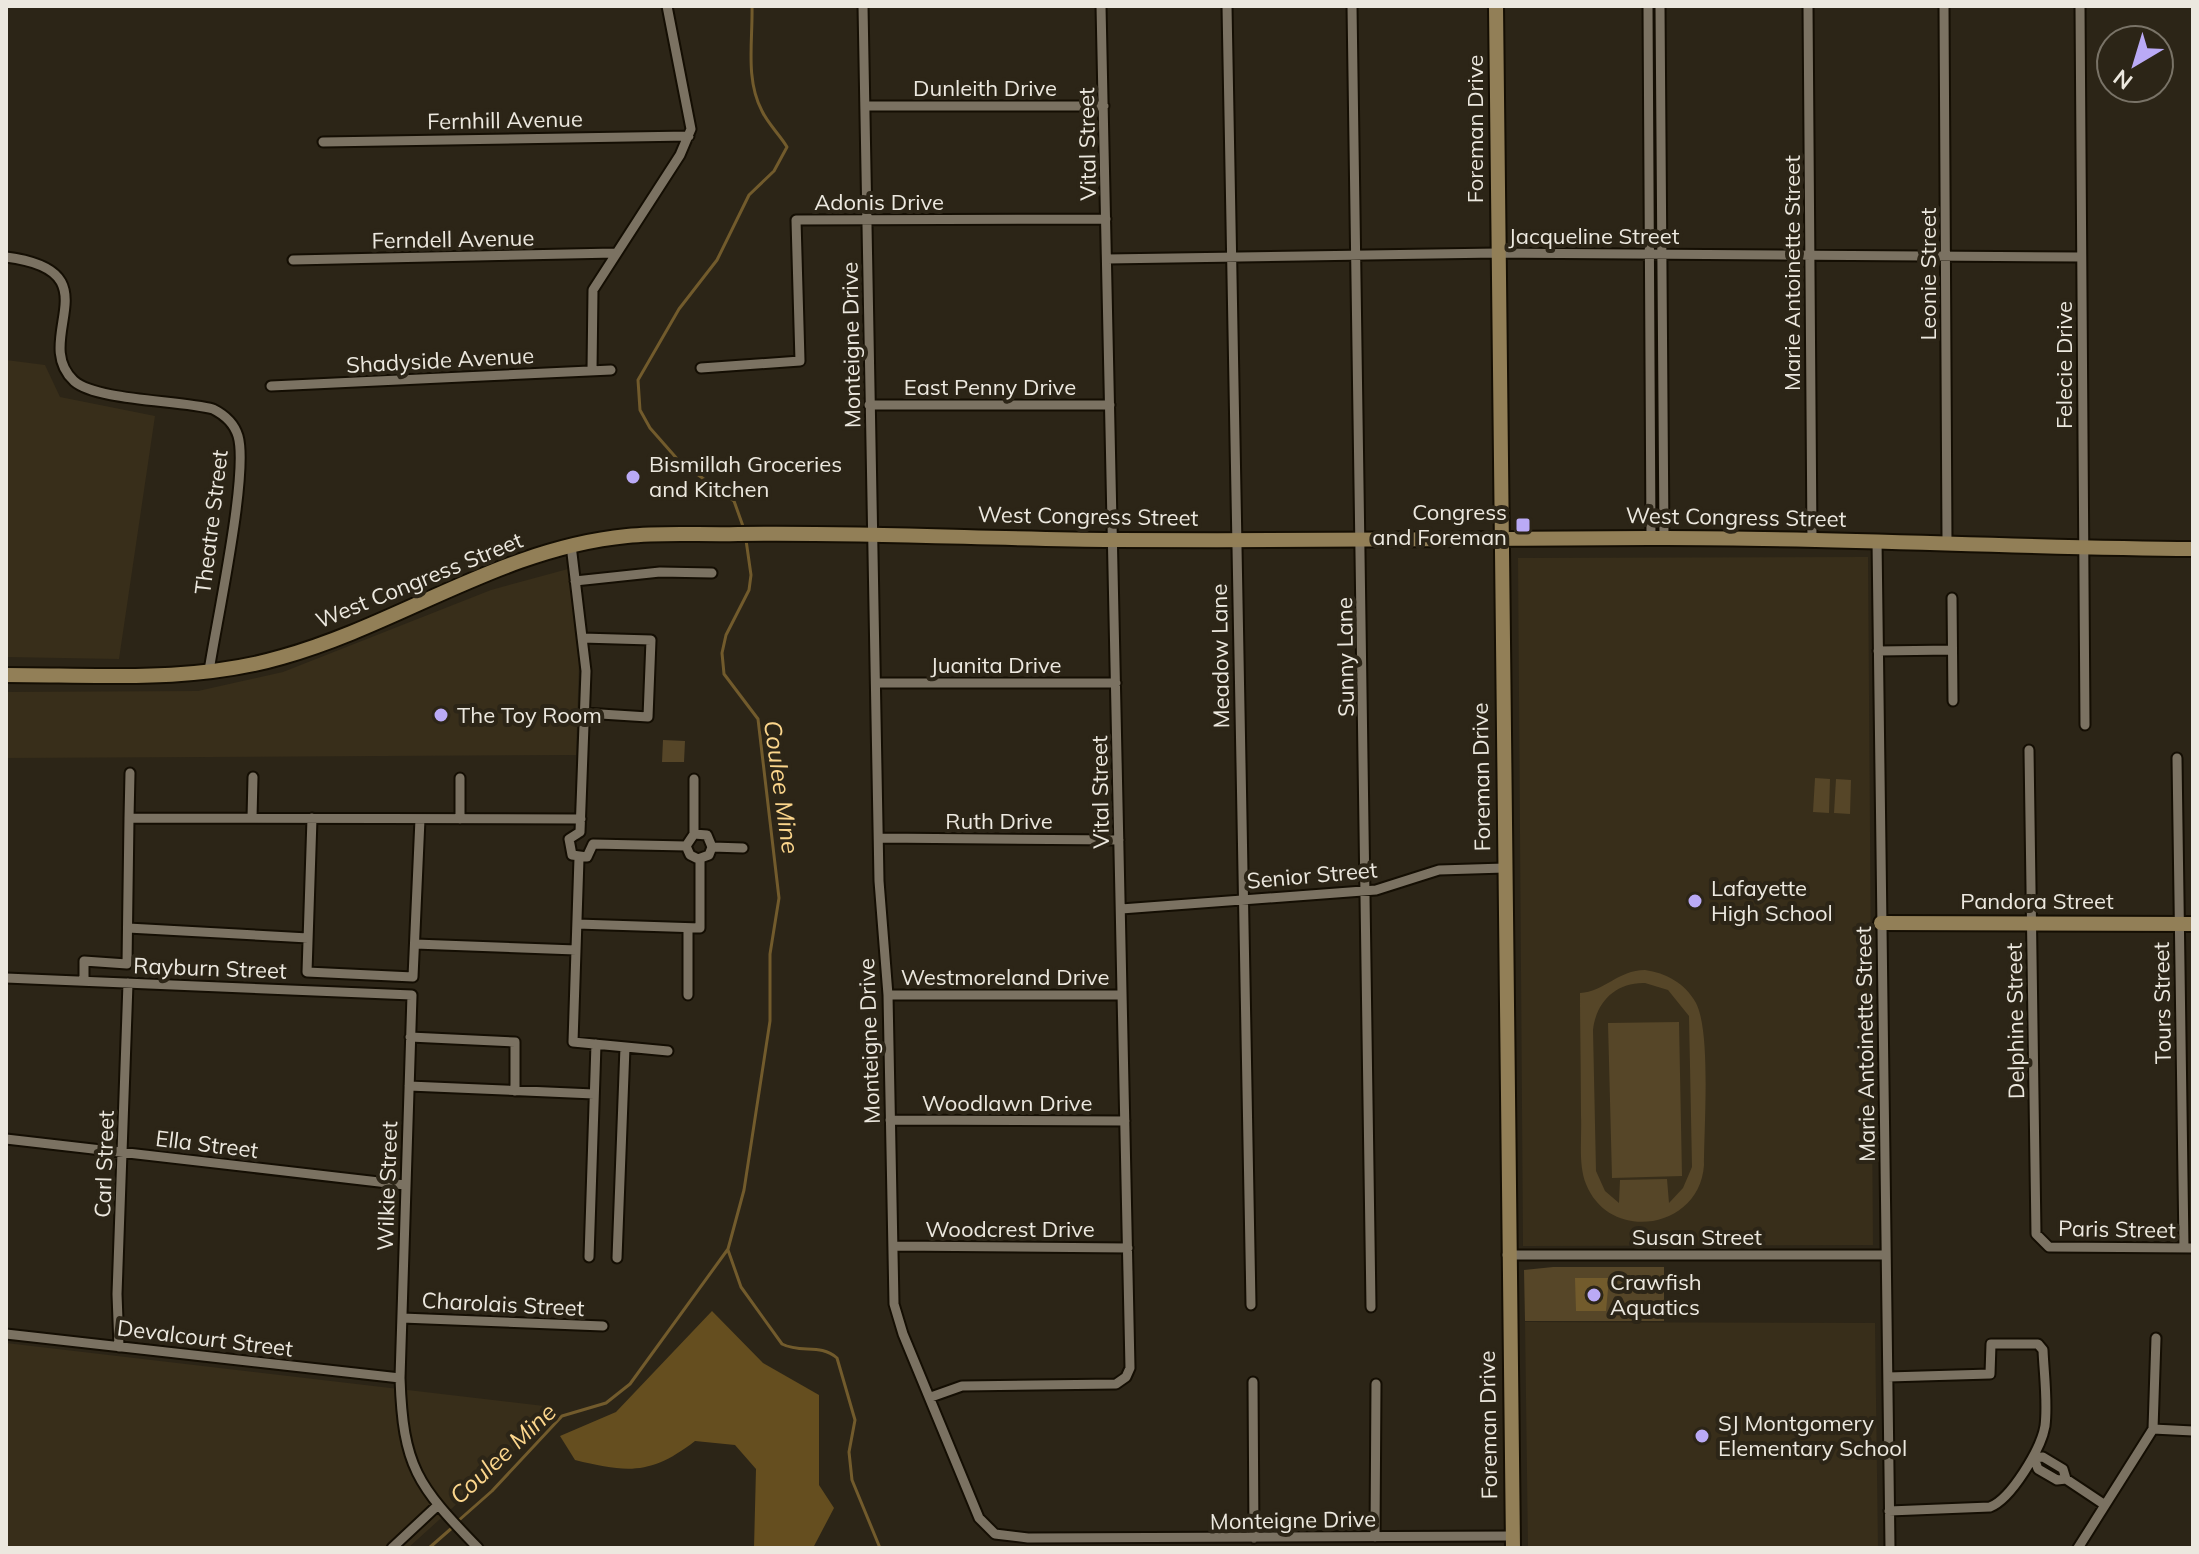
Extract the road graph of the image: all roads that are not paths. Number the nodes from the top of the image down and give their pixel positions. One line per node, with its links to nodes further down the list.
1 (667, 6): 16 (street)
2 (863, 6): 14 (street, Monteigne Drive)
3 (1101, 6): 15 (street, Vital Street)
4 (1227, 6): 29 (street, Meadow Lane)
5 (1352, 6): 24 (street, Sunny Lane)
6 (1496, 6): 23 (main road, Foreman Drive)
7 (1648, 6): 12 (street)
8 (1660, 6): 13 (street)
9 (1808, 6): 27 (street, Marie Antoinette Street)
10 (1944, 6): 28 (street, Leonie Street)
11 (2080, 6): 31 (street, Felecie Drive)
12 (1648, 35): 13 (street); 18 (street)
13 (1661, 35): 19 (street)
14 (865, 106): 15 (street, Dunleith Drive); 21 (street, Monteigne Drive)
15 (1104, 106): 20 (street, Vital Street)
16 (689, 136): 17 (street, Fernhill Avenue); 22 (street)
17 (323, 142)
18 (1649, 165): 19 (street); 25 (street)
19 (1661, 165): 26 (street)
20 (1106, 219): 21 (street, Adonis Drive); 32 (street, Vital Street)
21 (867, 220): 36 (street, Adonis Drive); 40 (street, Monteigne Drive)
22 (615, 253): 33 (street, Ferndell Avenue); 37 (street)
23 (1497, 253): 24 (street, Jacqueline Street); 25 (street, Jacqueline Street); 47 (main road, Foreman Drive)
24 (1356, 254): 29 (street, Jacqueline Street); 51 (street, Sunny Lane)
25 (1650, 254): 26 (street, Jacqueline Street); 34 (street)
26 (1662, 254): 27 (street, Jacqueline Street); 35 (street)
27 (1810, 254): 28 (street, Jacqueline Street); 52 (street, Marie Antoinette Street)
28 (1946, 255): 31 (street, Jacqueline Street); 54 (street, Leonie Street)
29 (1232, 256): 32 (street, Jacqueline Street); 50 (street, Meadow Lane)
30 (6, 257): 64 (street, Theatre Street)
31 (2081, 257): 56 (street, Felecie Drive)
32 (1107, 259): 41 (street, Vital Street)
33 (293, 260)
34 (1651, 356): 35 (street); 42 (street)
35 (1663, 356): 43 (street)
36 (701, 368)
37 (592, 370): 38 (street, Shadyside Avenue); 39 (street, Shadyside Avenue)
38 (611, 370)
39 (271, 386)
40 (869, 405): 41 (street, East Penny Drive); 46 (street, Monteigne Drive)
41 (1110, 405): 49 (street, Vital Street)
42 (1652, 429): 43 (street); 44 (street)
43 (1663, 429): 45 (street)
44 (1652, 460): 45 (street); 48 (street)
45 (1664, 460): 48 (street)
46 (873, 534): 49 (main road, West Congress Street); 55 (main road, West Congress Street); 66 (street, Monteigne Drive)
47 (1499, 537): 48 (main road, West Congress Street); 51 (main road, West Congress Street); 93 (main road, Foreman Drive)
48 (1658, 538): 52 (main road, West Congress Street)
49 (1112, 540): 50 (main road, West Congress Street); 67 (street, Vital Street)
50 (1236, 540): 51 (main road, West Congress Street); 95 (street, Meadow Lane)
51 (1361, 540): 94 (street, Sunny Lane)
52 (1812, 540): 53 (main road, West Congress Street)
53 (1877, 540): 54 (main road, West Congress Street); 63 (street, Marie Antoinette Street)
54 (1947, 541): 56 (main road, West Congress Street)
55 (571, 545): 59 (street); 64 (main road, West Congress Street)
56 (2084, 548): 57 (main road, West Congress Street); 70 (street, Felecie Drive)
57 (2193, 549)
58 (712, 573): 59 (street)
59 (575, 581): 61 (street)
60 (1952, 598): 62 (street)
61 (582, 638): 69 (street); 69 (street)
62 (1952, 650): 63 (street); 68 (street)
63 (1878, 651): 97 (street, Marie Antoinette Street)
64 (209, 671): 65 (main road, West Congress Street)
65 (6, 675)
66 (876, 683): 67 (street, Juanita Drive); 85 (street, Monteigne Drive)
67 (1116, 683): 86 (street, Vital Street)
68 (1953, 701)
69 (585, 713): 82 (street)
70 (2085, 725)
71 (2029, 750): 98 (street, Delphine Street)
72 (2177, 758): 100 (street, Tours Street)
73 (130, 773): 77 (street)
74 (253, 777): 78 (street)
75 (460, 778): 81 (street)
76 (694, 779): 84 (street)
77 (129, 818): 78 (street); 101 (street)
78 (252, 818): 79 (street)
79 (312, 818): 80 (street); 103 (street)
80 (420, 819): 81 (street); 104 (street)
81 (460, 819): 82 (street)
82 (581, 819): 83 (street)
83 (580, 832): 87 (street); 91 (street)
84 (694, 834): 88 (street); 89 (street)
85 (879, 838): 86 (street, Ruth Drive); 115 (street, Monteigne Drive)
86 (1119, 840): 96 (street, Vital Street)
87 (593, 844): 88 (street); 91 (street)
88 (686, 846): 92 (street)
89 (712, 847): 90 (street); 92 (street)
90 (743, 848)
91 (579, 858): 99 (street)
92 (700, 859): 102 (street)
93 (1505, 868): 94 (street, Senior Street); 133 (main road, Foreman Drive)
94 (1366, 891): 95 (street, Senior Street); 138 (street, Sunny Lane)
95 (1243, 900): 96 (street, Senior Street); 137 (street, Meadow Lane)
96 (1121, 909): 116 (street, Vital Street)
97 (1881, 923): 98 (main road, Pandora Street); 134 (street, Marie Antoinette Street)
98 (2031, 923): 100 (main road, Pandora Street); 129 (street, Delphine Street)
99 (577, 924): 102 (street); 105 (street)
100 (2186, 924): 132 (street, Tours Street)
101 (128, 928): 103 (street); 109 (street)
102 (688, 928): 114 (street)
103 (308, 938): 106 (street)
104 (415, 944): 105 (street); 107 (street)
105 (576, 950): 118 (street)
106 (307, 972): 107 (street); 111 (street)
107 (367, 974): 112 (street)
108 (6, 978): 109 (street, Rayburn Street)
109 (84, 981): 110 (street, Rayburn Street)
110 (128, 983): 111 (street, Rayburn Street); 127 (street, Carl Street)
111 (306, 990): 112 (street, Rayburn Street)
112 (367, 993): 113 (street, Rayburn Street)
113 (412, 995): 117 (street, Wilkie Street)
114 (688, 995)
115 (888, 995): 116 (street, Westmoreland Drive); 124 (street, Monteigne Drive)
116 (1122, 995): 125 (street, Vital Street)
117 (410, 1037): 121 (street, Wilkie Street); 122 (street)
118 (596, 1044): 119 (street); 123 (street)
119 (625, 1047): 120 (street); 136 (street)
120 (668, 1051)
121 (409, 1086): 122 (street); 128 (street, Wilkie Street)
122 (515, 1091): 123 (street)
123 (594, 1094): 135 (street)
124 (890, 1120): 125 (street, Woodlawn Drive); 130 (street, Monteigne Drive)
125 (1125, 1121): 131 (street, Vital Street)
126 (6, 1139): 127 (street, Ella Street)
127 (122, 1152): 128 (street, Ella Street); 143 (street, Carl Street)
128 (405, 1185): 139 (street, Wilkie Street)
129 (2041, 1243): 132 (street, Paris Street)
130 (893, 1246): 131 (street, Woodcrest Drive); 148 (street, Monteigne Drive)
131 (1128, 1248): 148 (street, Vital Street)
132 (2188, 1248)
133 (1507, 1255): 134 (street, Susan Street); 157 (main road, Foreman Drive)
134 (1886, 1255): 144 (street, Marie Antoinette Street)
135 (589, 1257)
136 (617, 1258)
137 (1251, 1305)
138 (1371, 1307)
139 (402, 1318): 140 (street, Charolais Street); 145 (street, Wilkie Street)
140 (603, 1326)
141 (6, 1334): 143 (street, Devalcourt Street)
142 (2156, 1338): 149 (street)
143 (119, 1347): 145 (street, Devalcourt Street)
144 (1888, 1377): 151 (street); 154 (street, Marie Antoinette Street)
145 (400, 1378): 153 (street, Wilkie Street)
146 (1253, 1382): 156 (street)
147 (1376, 1384): 155 (street)
148 (931, 1397): 156 (street, Monteigne Drive)
149 (2153, 1429): 150 (street); 152 (street)
150 (2193, 1431)
151 (2032, 1458): 152 (street); 154 (street)
152 (2105, 1505): 161 (street)
153 (441, 1510): 158 (street); 159 (street, Wilkie Street)
154 (1889, 1511): 160 (street, Marie Antoinette Street)
155 (1375, 1537): 156 (street, Monteigne Drive); 157 (street, Monteigne Drive)
156 (1254, 1538)
157 (1512, 1542)
158 (392, 1548)
159 (478, 1548)
160 (1890, 1548)
161 (2078, 1548)

